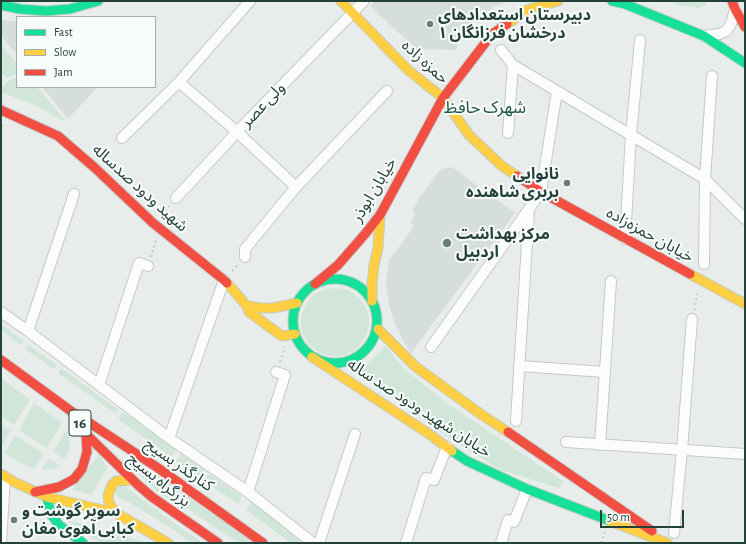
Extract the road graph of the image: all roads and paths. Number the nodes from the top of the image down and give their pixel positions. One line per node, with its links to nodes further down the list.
1 (98, 1): 7 (main road)
2 (250, 1): 17 (street)
3 (340, 1): 9 (main road, حمزه زاده)
4 (364, 1): 9 (street, ولی عصر)
5 (558, 1): 20 (main road, خیابان ابوذر)
6 (612, 1): 11 (main road)
7 (1, 4)
8 (733, 5): 10 (main road); 11 (street)
9 (352, 13): 20 (main road, حمزه زاده); 22 (street, ولی عصر)
10 (745, 27)
11 (704, 36): 14 (main road)
12 (640, 40): 24 (street)
13 (501, 50): 15 (street)
14 (745, 63)
15 (513, 64): 19 (street); 23 (street)
16 (712, 76): 26 (street)
17 (179, 82): 22 (street); 25 (street)
18 (387, 91): 27 (street)
19 (557, 91): 24 (street); 28 (street)
20 (443, 98): 28 (main road, حمزه زاده); 32 (main road, خیابان ابوذر)
21 (1, 110): 34 (main road, شهید ودود صدساله)
22 (237, 132): 27 (street); 30 (street, ولی عصر)
23 (508, 133)
24 (631, 136): 26 (street); 35 (street)
25 (122, 138)
26 (705, 179): 33 (street); 37 (street)
27 (296, 187): 36 (street)
28 (541, 192): 31 (street); 35 (main road, خیابان حمزه‌زاده)
29 (74, 194): 50 (street)
30 (176, 198): 34 (path)
31 (529, 210): 52 (street); 55 (street)
32 (380, 215): 42 (main road, خیابان ابوذر); 43 (main road)
33 (745, 219)
34 (156, 225): 38 (path); 39 (main road, شهید ودود صدساله)
35 (625, 239): 40 (main road, خیابان حمزه‌زاده)
36 (245, 257): 39 (path)
37 (704, 264)
38 (148, 266): 58 (street)
39 (224, 280): 46 (main road, شهید ودود صدساله); 63 (street)
40 (701, 280): 45 (main road, خیابان حمزه‌زاده); 48 (path)
41 (611, 281): 57 (street)
42 (315, 284): 43 (main road); 44 (main road)
43 (372, 301): 49 (main road)
44 (297, 303): 46 (main road); 51 (main road)
45 (745, 304)
46 (247, 306): 51 (main road, شهید ودود صدساله)
47 (1, 312): 50 (street)
48 (692, 319): 67 (street)
49 (378, 329): 53 (main road); 86 (main road, خیابان شهید ودود صد ساله)
50 (28, 331): 58 (street)
51 (295, 335): 53 (main road); 56 (path)
52 (431, 347)
53 (312, 357): 66 (main road, خیابان شهید ودود صد ساله)
54 (1, 360): 59 (main road, 16)
55 (519, 366): 57 (street); 60 (street)
56 (276, 372): 73 (street)
57 (605, 372): 65 (street)
58 (99, 385): 63 (street)
59 (75, 414): 61 (main road, 16); 81 (main road, کنارگذر بسیج)
60 (516, 421)
61 (86, 434): 70 (main road, بزرگراه بسیج / 16); 72 (main road, 16)
62 (355, 434): 83 (street)
63 (169, 438): 73 (street)
64 (566, 442): 65 (street)
65 (600, 444): 67 (street)
66 (448, 447): 71 (main road, خیابان شهید ودود صد ساله); 84 (street)
67 (682, 450): 68 (street); 76 (street)
68 (745, 454)
69 (3, 476): 72 (main road); 77 (street)
70 (132, 480): 75 (main road); 80 (main road, بزرگراه بسیج / 16)
71 (527, 489): 85 (street); 86 (main road, خیابان شهید ودود صد ساله)
72 (35, 492): 74 (main road)
73 (248, 492): 82 (street)
74 (47, 497): 75 (main road); 78 (main road)
75 (116, 514): 79 (main road)
76 (674, 533)
77 (1, 543)
78 (83, 543)
79 (168, 543)
80 (218, 543)
81 (263, 543)
82 (313, 543)
83 (318, 543)
84 (406, 543)
85 (500, 543)
86 (668, 543)

